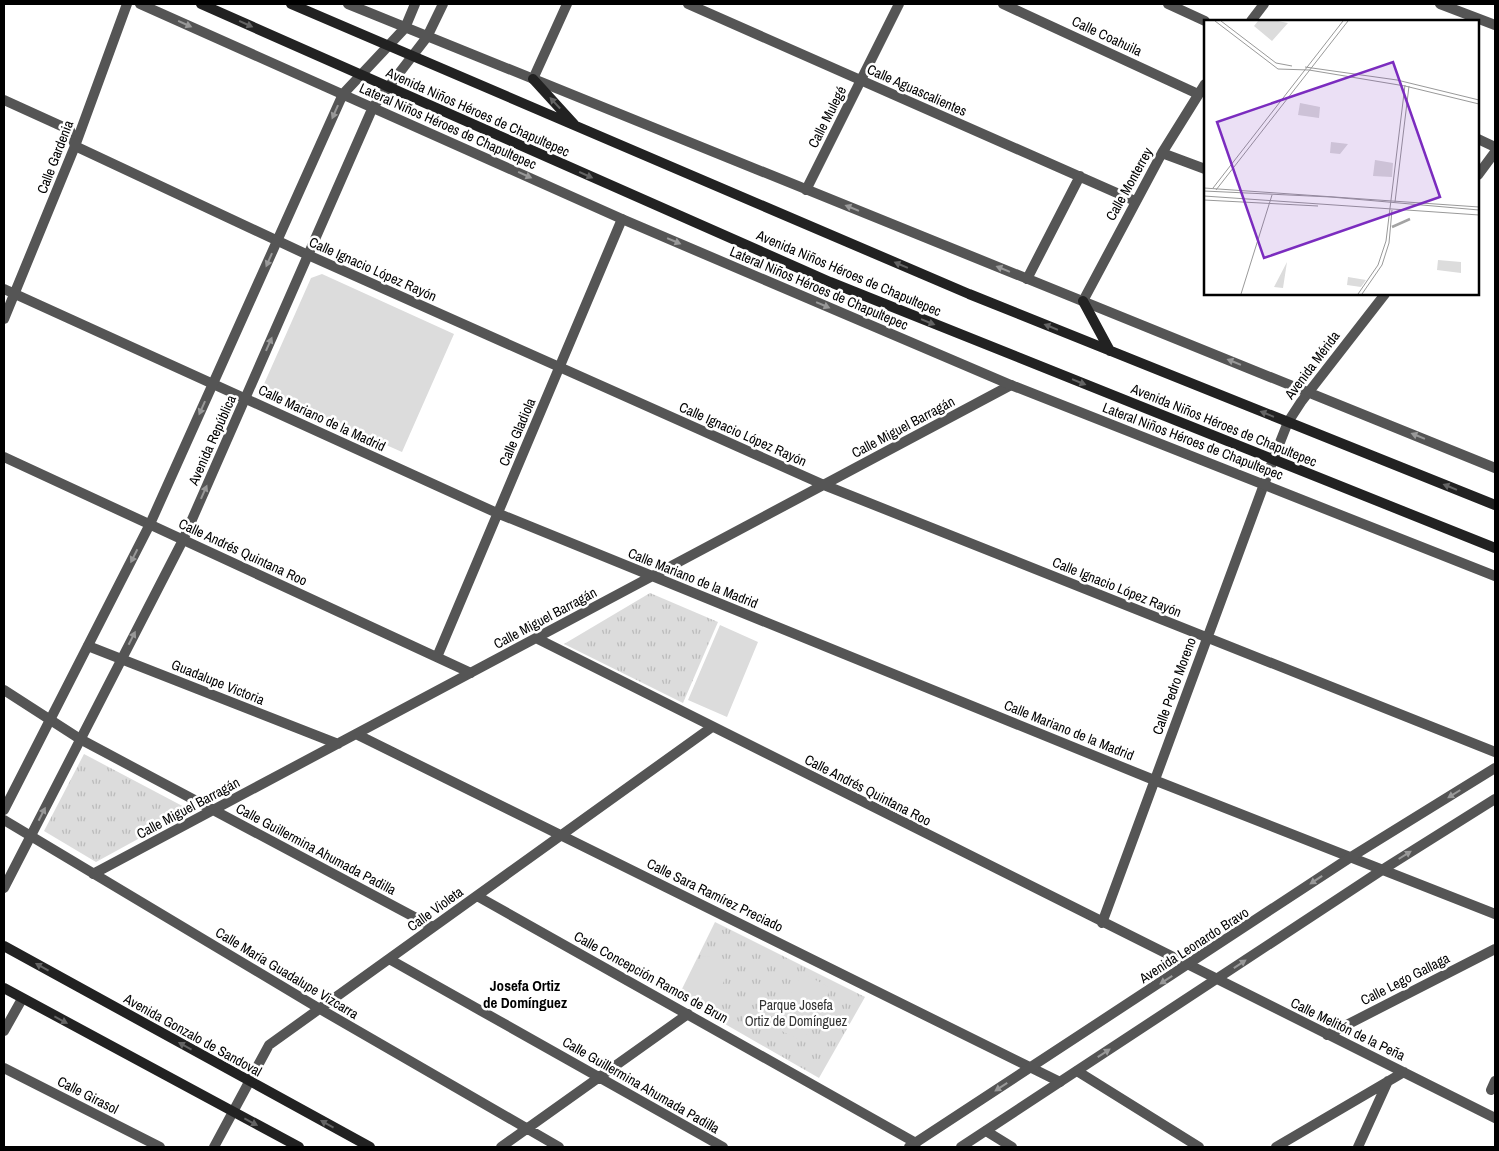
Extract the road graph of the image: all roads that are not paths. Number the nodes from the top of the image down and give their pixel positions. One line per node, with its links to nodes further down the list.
1 (126, 4): 33 (street, Calle Gardenia)
2 (140, 4): 27 (street, Lateral Niños Héroes de Chapultepec, one-way to 27)
3 (201, 4): 22 (main road, Avenida Niños Héroes de Chapultepec, one-way to 22)
4 (291, 4): 20 (main road, Avenida Niños Héroes de Chapultepec)
5 (348, 4): 18 (street)
6 (415, 4): 18 (street, Avenida República)
7 (443, 4): 19 (street, Avenida República)
8 (567, 4): 23 (street)
9 (688, 4): 24 (street, Calle Aguascalientes)
10 (899, 4): 24 (street, Calle Mulegé)
11 (1004, 4): 28 (street, Calle Coahuila)
12 (1168, 4): 16 (street)
13 (1264, 4): 15 (street)
14 (1440, 4): 17 (street)
15 (1252, 20)
16 (1204, 21)
17 (1495, 25)
18 (405, 28): 19 (street); 20 (street, Avenida República)
19 (427, 37): 21 (street, Avenida República); 23 (street)
20 (388, 46): 21 (main road, Avenida Niños Héroes de Chapultepec); 22 (street, Avenida República)
21 (413, 56): 26 (street, Avenida República); 31 (main road, Avenida Niños Héroes de Chapultepec)
22 (361, 75): 26 (main road, Avenida Niños Héroes de Chapultepec); 27 (street, Avenida República)
23 (533, 80): 31 (main road, one-way to 23); 40 (street)
24 (861, 80): 39 (street, Calle Aguascalientes); 40 (street, Calle Mulegé)
25 (1204, 85): 28 (street, Calle Monterrey)
26 (388, 87): 30 (street, Avenida República); 59 (main road, Avenida Niños Héroes de Chapultepec, one-way to 59)
27 (343, 94): 30 (street, Lateral Niños Héroes de Chapultepec); 43 (street, Avenida República, one-way to 43)
28 (1198, 94): 36 (street, Calle Monterrey)
29 (4, 100): 33 (street)
30 (373, 107): 42 (street, Lateral Niños Héroes de Chapultepec, one-way to 42); 44 (street, Avenida República)
31 (576, 126): 51 (main road, Avenida Niños Héroes de Chapultepec, one-way to 31)
32 (1479, 139): 34 (street)
33 (74, 146): 43 (street, Calle Ignacio López Rayón); 47 (street, Calle Gardenia)
34 (1495, 147)
35 (1495, 152): 38 (street)
36 (1162, 153): 37 (street); 41 (street, Calle Monterrey)
37 (1204, 169)
38 (1479, 173)
39 (1080, 176): 41 (street, Calle Aguascalientes); 45 (street)
40 (806, 190): 45 (street, one-way to 40)
41 (1135, 201): 49 (street, Calle Monterrey)
42 (622, 218): 52 (street, Calle Gladiola); 54 (street, Lateral Niños Héroes de Chapultepec, one-way to 54)
43 (277, 241): 44 (street, Calle Ignacio López Rayón); 53 (street, Avenida República, one-way to 53)
44 (308, 255): 52 (street, Calle Ignacio López Rayón); 56 (street, Avenida República, one-way to 44)
45 (1027, 279): 49 (street)
46 (4, 289): 47 (street, Calle Mariano de la Madrid)
47 (15, 294): 50 (street, Calle Gardenia); 53 (street, Calle Mariano de la Madrid)
48 (1384, 295): 55 (street, Avenida Mérida)
49 (1084, 302): 51 (main road); 55 (street, one-way to 49)
50 (4, 320)
51 (1110, 351): 57 (main road, Avenida Niños Héroes de Chapultepec, one-way to 51)
52 (559, 368): 62 (street, Calle Ignacio López Rayón); 64 (street, Calle Gladiola)
53 (214, 383): 56 (street, Calle Mariano de la Madrid); 65 (street, Avenida República, one-way to 65)
54 (1011, 386): 61 (street, Lateral Niños Héroes de Chapultepec); 62 (street, Calle Miguel Barragán)
55 (1308, 392): 57 (street, Avenida Mérida); 60 (street, one-way to 55)
56 (245, 398): 64 (street, Calle Mariano de la Madrid); 66 (street, Avenida República, one-way to 56)
57 (1288, 422): 59 (street, Avenida Mérida); 63 (main road, Avenida Niños Héroes de Chapultepec, one-way to 57)
58 (4, 457): 65 (street, Calle Andrés Quintana Roo)
59 (1272, 460): 61 (street, Calle Pedro Moreno); 67 (main road, Avenida Niños Héroes de Chapultepec)
60 (1495, 468)
61 (1264, 484): 69 (street, Lateral Niños Héroes de Chapultepec); 70 (street, Calle Pedro Moreno)
62 (824, 485): 68 (street, Calle Miguel Barragán); 70 (street, Calle Ignacio López Rayón)
63 (1495, 505)
64 (497, 513): 68 (street, Calle Mariano de la Madrid); 73 (street, Calle Gladiola)
65 (150, 524): 66 (street, Calle Andrés Quintana Roo); 72 (street, Avenida República, one-way to 72)
66 (183, 540): 73 (street, Calle Andrés Quintana Roo); 74 (street, Avenida República, one-way to 66)
67 (1495, 548)
68 (653, 576): 71 (street, Calle Miguel Barragán); 84 (street, Calle Mariano de la Madrid)
69 (1495, 576)
70 (1207, 637): 82 (street, Calle Ignacio López Rayón); 84 (street, Calle Pedro Moreno)
71 (536, 638): 75 (street, Calle Miguel Barragán); 78 (street, Calle Andrés Quintana Roo)
72 (88, 646): 74 (street, Guadalupe Victoria); 77 (street, Avenida República)
73 (437, 657): 75 (street, Calle Andrés Quintana Roo)
74 (122, 658): 80 (street, Avenida República); 81 (street, Guadalupe Victoria)
75 (471, 673): 79 (street, Calle Miguel Barragán)
76 (4, 690): 77 (street, Calle Guillermina Ahumada Padilla)
77 (50, 720): 80 (street, Calle Guillermina Ahumada Padilla); 86 (street, Avenida República)
78 (712, 727): 89 (street, Calle Violeta); 97 (street, Calle Andrés Quintana Roo)
79 (356, 734): 81 (street, Calle Miguel Barragán); 89 (street, Calle Sara Ramírez Preciado)
80 (80, 740): 87 (street, Calle Guillermina Ahumada Padilla); 90 (street, Avenida República, one-way to 80)
81 (338, 744): 87 (street, Calle Miguel Barragán)
82 (1495, 752)
83 (1495, 768): 91 (street, Avenida Leonardo Bravo, one-way to 91)
84 (1154, 780): 91 (street, Calle Mariano de la Madrid); 97 (street, Calle Pedro Moreno)
85 (1495, 799): 92 (street, one-way to 85)
86 (4, 810)
87 (214, 810): 93 (street, Calle Miguel Barragán); 98 (street, Calle Guillermina Ahumada Padilla)
88 (4, 820): 90 (street, Calle María Guadalupe Vizcarra)
89 (562, 834): 95 (street, Calle Violeta); 111 (street, Calle Sara Ramírez Preciado)
90 (30, 837): 93 (street, Calle María Guadalupe Vizcarra); 94 (street, Avenida República)
91 (1351, 858): 92 (street, Calle Mariano de la Madrid); 102 (street, Avenida Leonardo Bravo, one-way to 102)
92 (1382, 870): 96 (street, Calle Mariano de la Madrid); 103 (street, one-way to 92)
93 (93, 874): 106 (street, Calle María Guadalupe Vizcarra)
94 (4, 888)
95 (477, 896): 98 (street, Calle Violeta); 107 (street, Calle Concepción Ramos de Brun)
96 (1495, 914)
97 (1102, 923): 102 (street, Calle Andrés Quintana Roo)
98 (433, 927): 101 (street, Calle Violeta)
99 (4, 946): 115 (main road, Avenida Gonzalo de Sandoval, one-way to 99)
100 (1495, 949): 109 (street, Calle Lego Gallaga)
101 (389, 959): 106 (street, Calle Violeta); 114 (street, Calle Guillermina Ahumada Padilla)
102 (1188, 966): 103 (street, Calle Melitón de la Peña); 111 (street, Avenida Leonardo Bravo, one-way to 111)
103 (1216, 980): 109 (street, Calle Melitón de la Peña); 112 (street, one-way to 103)
104 (4, 988): 105 (main road)
105 (22, 999): 108 (street); 118 (main road, one-way to 118)
106 (320, 1009): 115 (street, Calle Violeta); 120 (street, Calle María Guadalupe Vizcarra)
107 (688, 1014): 114 (street); 122 (street, Calle Concepción Ramos de Brun)
108 (4, 1031)
109 (1328, 1035): 113 (street, Calle Melitón de la Peña)
110 (4, 1068): 123 (street, Calle Girasol)
111 (1031, 1068): 117 (street, Calle Sara Ramírez Preciado); 122 (street, Avenida Leonardo Bravo, one-way to 122)
112 (1077, 1072): 117 (street); 132 (street)
113 (1404, 1072): 116 (street); 119 (street, Calle Melitón de la Peña)
114 (600, 1077): 120 (street); 129 (street, Calle Guillermina Ahumada Padilla)
115 (250, 1081): 118 (street, Calle Violeta); 126 (main road, Avenida Gonzalo de Sandoval, one-way to 115)
116 (1388, 1081): 133 (street); 134 (street)
117 (1060, 1082): 121 (street)
118 (233, 1112): 124 (street, Calle Violeta); 125 (main road, one-way to 125)
119 (1495, 1118)
120 (526, 1128): 127 (street); 128 (street, Calle María Guadalupe Vizcarra)
121 (986, 1131): 130 (street); 131 (street)
122 (912, 1145)
123 (160, 1147)
124 (214, 1147)
125 (299, 1147)
126 (370, 1147)
127 (501, 1147)
128 (559, 1147)
129 (723, 1147)
130 (961, 1147)
131 (1012, 1147)
132 (1199, 1147)
133 (1276, 1147)
134 (1358, 1147)

